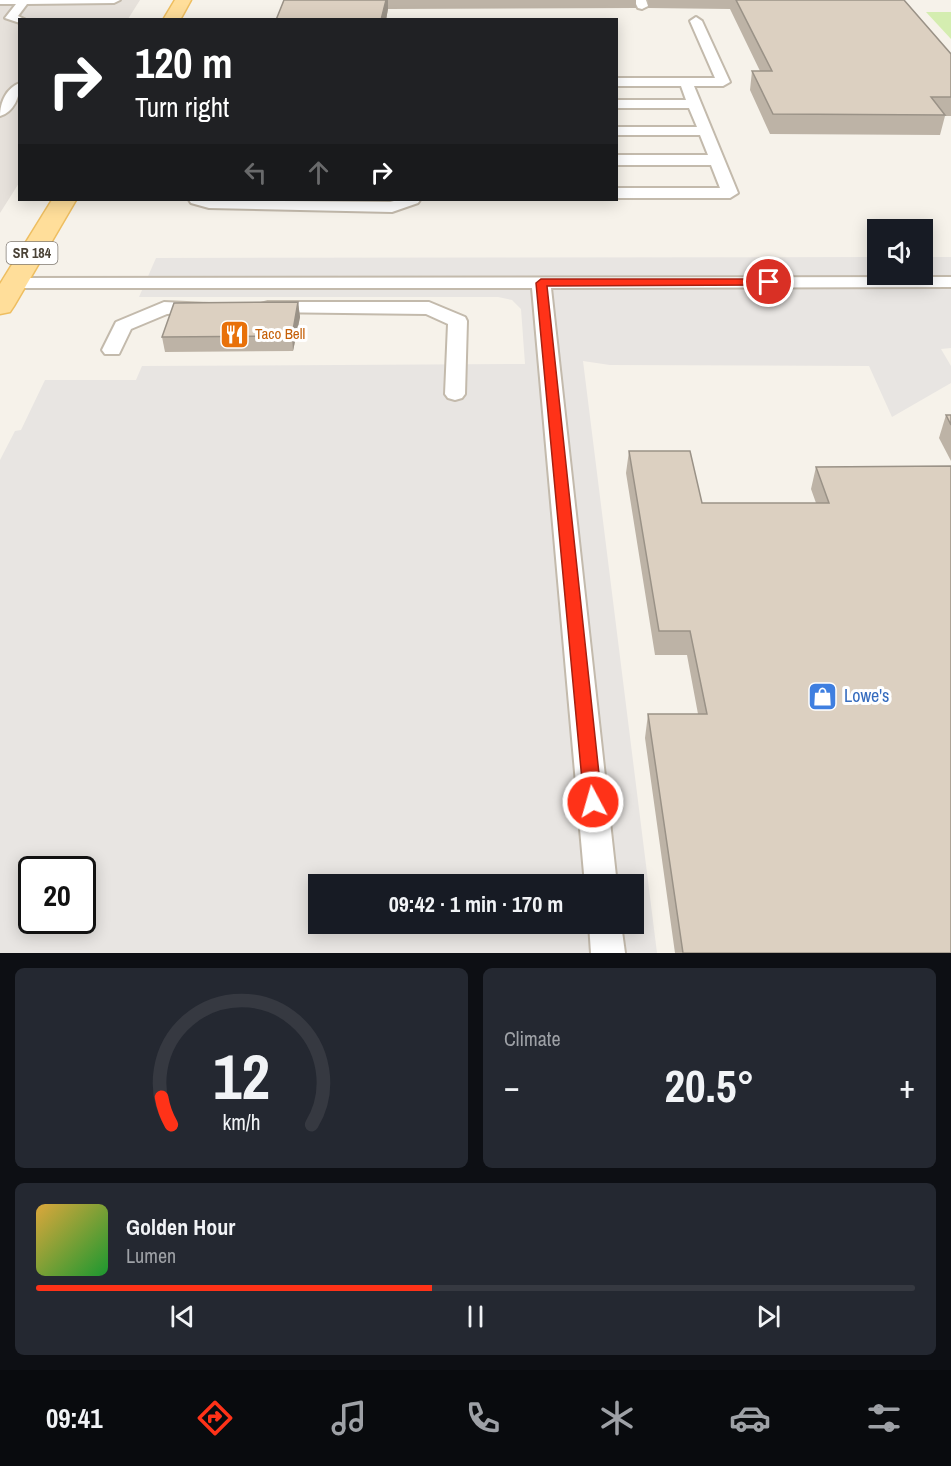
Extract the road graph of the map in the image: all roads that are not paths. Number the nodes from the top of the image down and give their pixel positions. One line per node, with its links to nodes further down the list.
1 (114, 0): 4 (lane)
2 (183, 0): 6 (main road)
3 (0, 1): 4 (lane)
4 (24, 1): 5 (lane)
5 (10, 18)
6 (172, 18)
7 (696, 21): 9 (lane)
8 (618, 81): 9 (lane)
9 (686, 82): 12 (lane)
10 (18, 90): 13 (lane)
11 (618, 104): 12 (lane)
12 (695, 104): 15 (lane)
13 (0, 112)
14 (618, 131): 15 (lane)
15 (705, 131): 17 (lane)
16 (618, 160): 17 (lane)
17 (717, 160): 18 (lane)
18 (618, 193)
19 (63, 201): 23 (main road, SR 184)
20 (201, 201): 21 (lane)
21 (411, 201)
22 (951, 282): 24 (lane)
23 (14, 283): 24 (lane); 25 (main road, SR 184)
24 (541, 283): 30 (lane)
25 (0, 306)
26 (221, 308): 28 (lane)
27 (244, 308): 29 (lane)
28 (112, 350)
29 (455, 394)
30 (600, 874)
31 (606, 934): 32 (lane)
32 (608, 953)

